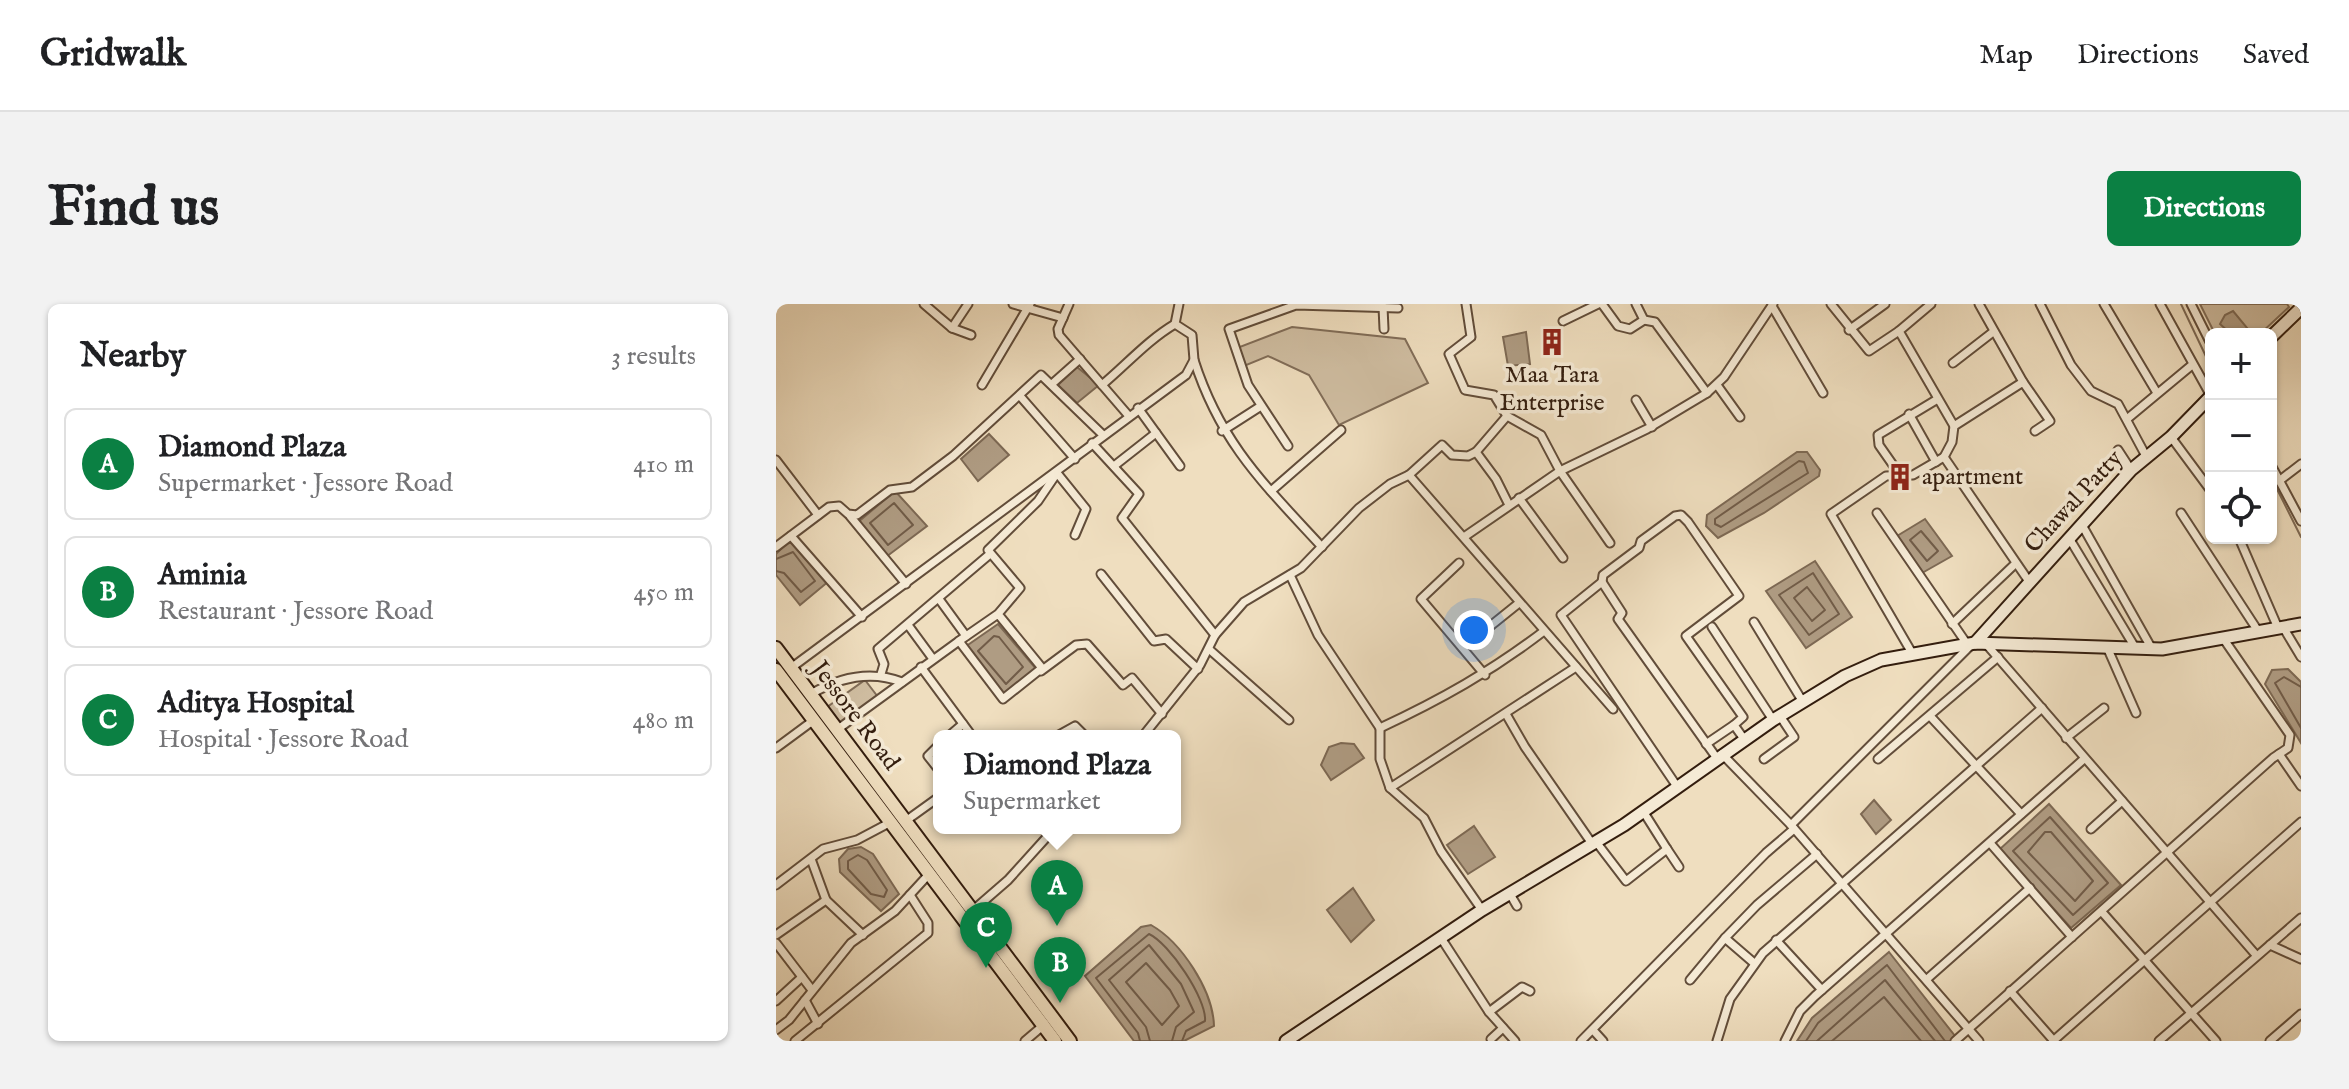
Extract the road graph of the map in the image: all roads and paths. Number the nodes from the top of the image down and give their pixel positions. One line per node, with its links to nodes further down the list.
1 (924, 304): 27 (street)
2 (968, 304): 27 (street)
3 (1013, 304): 19 (street)
4 (1069, 304): 23 (street)
5 (1179, 304): 26 (street)
6 (1466, 304): 56 (street)
7 (1600, 304): 24 (street); 25 (street)
8 (1636, 304): 24 (street)
9 (1831, 304): 29 (street)
10 (1885, 304): 29 (street)
11 (1931, 304): 30 (street)
12 (1979, 304): 32 (street)
13 (2040, 304): 58 (street)
14 (2104, 304): 47 (street)
15 (2160, 304): 38 (street)
16 (2191, 304): 33 (street)
17 (1772, 305): 43 (street); 46 (street)
18 (1383, 306): 20 (street); 21 (street); 28 (street)
19 (1029, 307): 23 (street); 41 (street)
20 (1272, 308): 52 (street)
21 (1398, 308)
22 (2301, 308): 31 (street)
23 (1063, 318): 35 (street)
24 (1644, 320): 45 (street)
25 (1563, 321)
26 (1175, 324): 36 (street); 42 (street)
27 (952, 328): 34 (street)
28 (1384, 329)
29 (1849, 330): 30 (street)
30 (1899, 331): 50 (street)
31 (2277, 331)
32 (1993, 332): 37 (street); 39 (street)
33 (2205, 332)
34 (971, 335)
35 (1080, 359): 40 (street); 42 (street)
36 (1194, 360): 53 (street); 62 (street)
37 (1953, 363)
38 (2192, 365): 44 (street); 47 (street)
39 (2023, 382): 59 (street); 63 (street)
40 (1053, 383): 48 (street); 65 (street)
41 (982, 385)
42 (1102, 385): 55 (street)
43 (1717, 385): 45 (street); 57 (street)
44 (2205, 386)
45 (1707, 393): 60 (street)
46 (1823, 393)
47 (2157, 393): 58 (street)
48 (1020, 396): 72 (street); 93 (street)
49 (1636, 400): 60 (street)
50 (1936, 400): 54 (street); 59 (street)
51 (2207, 400): 66 (street, Chawal Patty)
52 (1261, 406): 62 (street); 68 (street)
53 (1138, 408): 55 (street); 64 (street)
54 (1909, 414): 74 (street); 84 (street)
55 (1128, 415): 65 (street)
56 (1507, 416): 70 (street); 80 (street)
57 (1740, 417)
58 (2127, 419): 71 (street)
59 (1954, 426): 74 (street)
60 (1652, 427): 80 (street)
61 (1341, 430): 88 (street)
62 (1222, 431): 88 (street)
63 (2035, 431)
64 (1156, 433): 76 (street); 77 (street)
65 (1102, 434): 67 (street)
66 (2171, 437): 71 (street, Chawal Patty); 87 (street)
67 (1092, 443): 72 (street); 76 (street)
68 (1288, 446)
69 (2118, 450): 79 (street)
70 (1476, 452): 83 (street); 90 (street)
71 (2147, 458): 79 (street, Chawal Patty)
72 (1075, 459): 82 (street)
73 (776, 460): 78 (street)
74 (1940, 460): 84 (street); 109 (street)
75 (2301, 464): 86 (street)
76 (1114, 466): 127 (street)
77 (1180, 466)
78 (784, 470): 85 (street); 94 (street)
79 (2131, 470): 96 (street, Chawal Patty)
80 (1560, 471): 89 (street); 102 (street)
81 (2274, 472): 86 (street)
82 (1057, 473): 97 (street); 98 (street); 106 (street)
83 (1409, 475): 100 (street); 105 (street)
84 (1900, 475): 137 (street)
85 (776, 476)
86 (2279, 481): 95 (street)
87 (2205, 483)
88 (1271, 491): 105 (street)
89 (1519, 498): 90 (street); 107 (street)
90 (1509, 505): 100 (street)
91 (1877, 513): 120 (street)
92 (2181, 513): 126 (street)
93 (848, 514): 94 (street); 114 (street)
94 (818, 515): 99 (street)
95 (2301, 521)
96 (2082, 525): 101 (street, Chawal Patty); 135 (street)
97 (975, 534): 106 (street); 114 (street)
98 (1075, 535)
99 (791, 536): 104 (street); 118 (street)
100 (1464, 537): 116 (street)
101 (2069, 538): 113 (street, Chawal Patty); 134 (street)
102 (1610, 543)
103 (2242, 544): 124 (street)
104 (776, 547)
105 (1322, 547): 111 (street)
106 (989, 552): 115 (street); 117 (street)
107 (1563, 558)
108 (1459, 563): 133 (street)
109 (2015, 564): 113 (street); 120 (street)
110 (1101, 574): 145 (street)
111 (1290, 575): 127 (street); 165 (street)
112 (1602, 582): 164 (street); 172 (street); 181 (street)
113 (2030, 583): 130 (street, Chawal Patty)
114 (906, 584): 118 (street)
115 (939, 599): 122 (street); 129 (street)
116 (1519, 603): 125 (street); 133 (street)
117 (998, 614): 129 (street); 147 (street)
118 (862, 617): 144 (street)
119 (1754, 622): 152 (street)
120 (1952, 624): 130 (street)
121 (2301, 624): 124 (street)
122 (908, 625): 141 (street); 148 (street)
123 (1712, 627): 160 (street)
124 (2281, 627): 126 (street); 139 (street)
125 (1544, 631): 143 (street); 149 (street)
126 (2258, 631): 128 (street)
127 (1215, 635): 136 (street)
128 (2223, 638): 135 (street); 174 (street)
129 (962, 639): 141 (street); 147 (street)
130 (1977, 645): 131 (street); 137 (street); 138 (street); 191 (street)
131 (2107, 647): 134 (street); 156 (street)
132 (776, 648): 144 (main road, Jessore Road)
133 (1463, 648): 149 (street)
134 (2136, 649): 135 (street)
135 (2152, 649)
136 (1210, 650): 145 (street); 162 (street)
137 (1912, 653): 152 (street)
138 (1998, 657): 153 (street); 159 (street)
139 (2301, 657)
140 (776, 658): 180 (main road)
141 (933, 659): 142 (street)
142 (921, 667): 150 (street); 163 (street)
143 (1576, 667): 155 (street); 158 (street)
144 (791, 668): 151 (main road, Jessore Road)
145 (1198, 669): 157 (street)
146 (776, 670): 161 (main road, Jessore Road)
147 (1041, 671): 157 (street)
148 (881, 674): 150 (street); 151 (street)
149 (1485, 675): 165 (street)
150 (902, 682): 166 (street)
151 (811, 694): 166 (main road, Jessore Road)
152 (1804, 703): 160 (street)
153 (2042, 708): 170 (street); 179 (street)
154 (2104, 708): 170 (street)
155 (1613, 709)
156 (2136, 713)
157 (1162, 714): 169 (street)
158 (1506, 714): 183 (street); 195 (street)
159 (1930, 716): 177 (street); 179 (street)
160 (1777, 718): 171 (street); 176 (street)
161 (814, 720): 173 (street); 180 (main road, Jessore Road)
162 (1289, 720)
163 (963, 724): 167 (street); 168 (street)
164 (1734, 725): 171 (street); 172 (street)
165 (1380, 728): 183 (street)
166 (838, 729): 180 (main road, Jessore Road)
167 (956, 730)
168 (968, 730)
169 (1148, 730)
170 (2066, 738): 178 (street)
171 (1744, 739): 175 (street)
172 (1706, 744): 175 (street)
173 (776, 748)
174 (2279, 754): 182 (street); 197 (street)
175 (1718, 755): 181 (street); 191 (street)
176 (1764, 759)
177 (1878, 759)
178 (2084, 759): 185 (street); 187 (street)
179 (1977, 767): 187 (street); 203 (street)
180 (858, 768): 188 (main road, Jessore Road); 189 (main road, Jessore Road)
181 (1676, 785): 186 (street)
182 (2301, 786)
183 (1390, 788): 210 (street)
184 (933, 801): 188 (street)
185 (2122, 801): 192 (street); 197 (street)
186 (1643, 811): 195 (street); 196 (street)
187 (2021, 814): 194 (street)
188 (907, 820): 211 (main road, Jessore Road)
189 (891, 822): 199 (street); 201 (main road, Jessore Road)
190 (2301, 822): 208 (street)
191 (1793, 827): 198 (street); 245 (street)
192 (2091, 829)
193 (1050, 834): 211 (street)
194 (1990, 843): 204 (street); 215 (street)
195 (1595, 844): 196 (street); 205 (street)
196 (1667, 849): 200 (street)
197 (2167, 852): 208 (street); 212 (street)
198 (1817, 854): 203 (street); 220 (street)
199 (811, 859): 202 (street); 207 (street)
200 (1679, 867)
201 (930, 873): 206 (street); 213 (main road, Jessore Road)
202 (776, 885)
203 (1843, 885): 215 (street); 221 (street)
204 (2030, 888): 218 (street); 229 (street)
205 (1510, 894): 209 (street); 210 (street)
206 (910, 895): 217 (street); 241 (street)
207 (826, 900): 216 (street); 217 (street)
208 (2210, 904): 224 (street); 226 (street)
209 (1517, 906)
210 (1482, 910): 219 (street)
211 (974, 911): 213 (street); 240 (main road, Jessore Road)
212 (2102, 912): 218 (street); 226 (street)
213 (962, 918): 240 (main road, Jessore Road)
214 (2301, 918): 223 (street)
215 (1887, 933): 229 (street); 232 (street)
216 (776, 935)
217 (863, 935): 231 (street)
218 (2072, 937): 234 (street)
219 (1441, 938): 237 (street); 251 (street)
220 (1725, 938): 227 (street); 230 (street)
221 (1776, 940): 227 (street); 232 (street)
222 (776, 943): 228 (street)
223 (2270, 945): 224 (street); 225 (street)
224 (2256, 955): 238 (street)
225 (2301, 959)
226 (2146, 962): 238 (street); 259 (street)
227 (1754, 963): 255 (street)
228 (802, 977): 231 (street); 236 (street)
229 (1927, 979): 243 (street)
230 (1690, 980)
231 (812, 990): 235 (street)
232 (1822, 990): 256 (street)
233 (1530, 991): 237 (street)
234 (2010, 991): 243 (street); 259 (street)
235 (805, 1000): 241 (street); 244 (street)
236 (776, 1001)
237 (1489, 1012): 242 (street)
238 (2192, 1014): 260 (street); 261 (street)
239 (2301, 1014): 262 (street)
240 (1048, 1022): 248 (street); 249 (main road, Jessore Road); 250 (main road, Jessore Road)
241 (818, 1024): 247 (street)
242 (1503, 1028): 246 (street); 252 (street)
243 (1969, 1028): 257 (street); 258 (street)
244 (776, 1030)
245 (1593, 1030): 253 (street); 254 (street)
246 (1491, 1039)
247 (795, 1041)
248 (1025, 1041)
249 (1055, 1041)
250 (1070, 1041)
251 (1286, 1041)
252 (1515, 1041)
253 (1581, 1041)
254 (1603, 1041)
255 (1717, 1041)
256 (1785, 1041)
257 (1955, 1041)
258 (1979, 1041)
259 (2053, 1041)
260 (2159, 1041)
261 (2216, 1041)
262 (2270, 1041)

